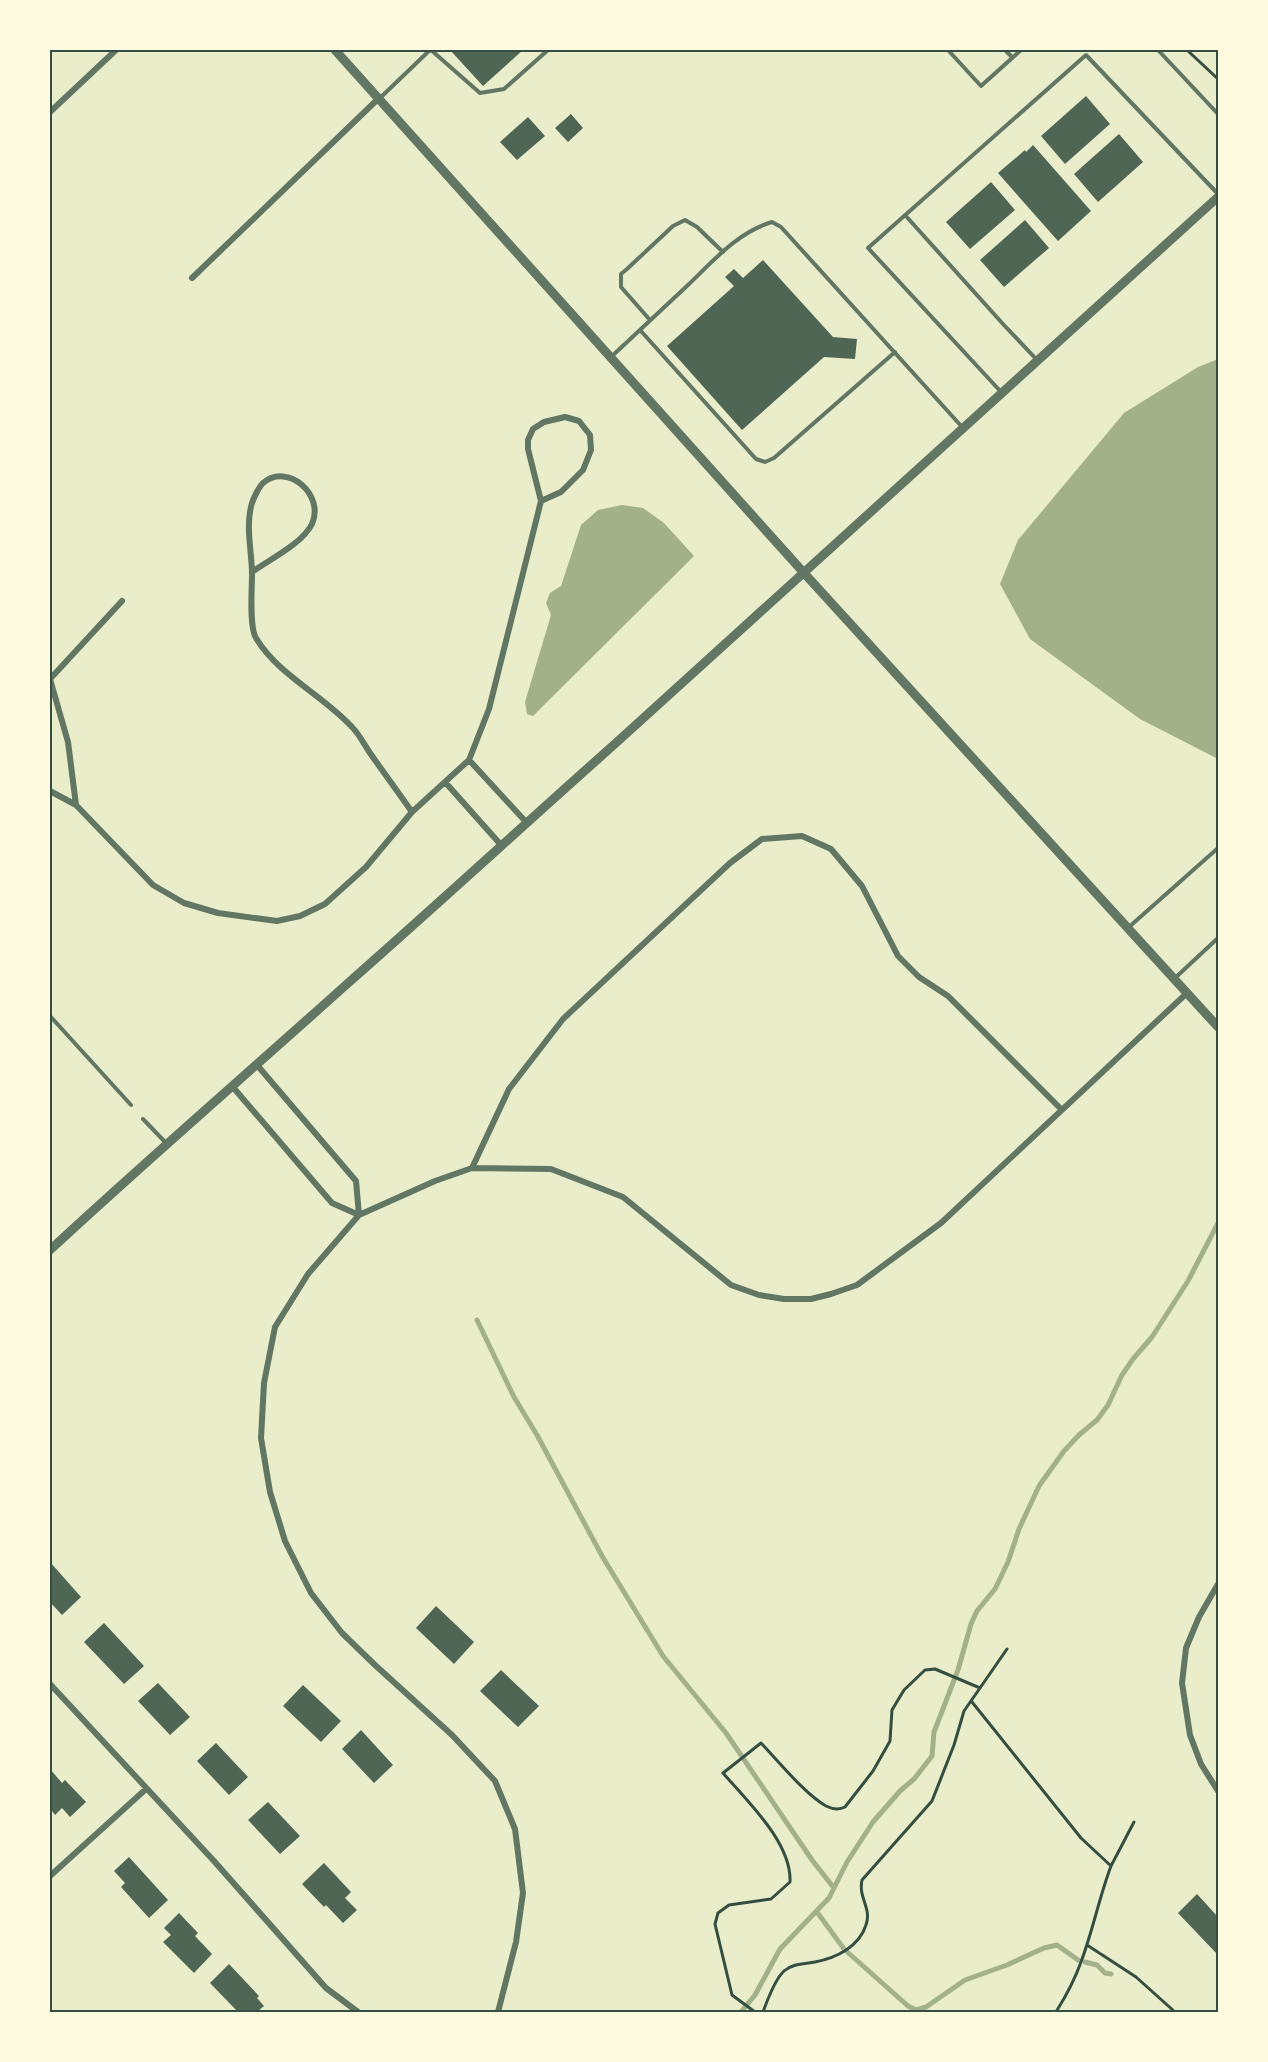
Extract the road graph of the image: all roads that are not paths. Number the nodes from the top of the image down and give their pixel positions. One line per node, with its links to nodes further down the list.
1 (116, 50): 11 (street)
2 (334, 50): 10 (street)
3 (430, 50): 4 (lane); 10 (lane)
4 (548, 50)
5 (948, 50): 9 (lane)
6 (1005, 50): 9 (lane)
7 (1021, 50): 9 (lane)
8 (1158, 50): 12 (lane)
9 (1012, 57)
10 (379, 98): 16 (street); 20 (street)
11 (50, 112)
12 (1218, 114)
13 (1218, 195): 14 (lane); 21 (street)
14 (906, 215): 21 (lane); 22 (lane)
15 (723, 252): 17 (lane); 17 (lane); 19 (lane)
16 (192, 278)
17 (650, 320): 18 (lane)
18 (640, 330): 19 (lane); 20 (lane)
19 (895, 352): 23 (lane)
20 (611, 358): 26 (street)
21 (1038, 361): 22 (street)
22 (1002, 393): 23 (street)
23 (964, 428): 26 (street)
24 (541, 501): 24 (street); 29 (street)
25 (252, 572): 25 (street); 33 (street)
26 (804, 573): 34 (street); 37 (street)
27 (122, 601): 28 (street)
28 (50, 679): 32 (street)
29 (469, 760): 30 (street); 34 (street)
30 (445, 782): 33 (street); 35 (street)
31 (50, 791): 32 (street)
32 (76, 805): 33 (street)
33 (412, 812)
34 (526, 822): 35 (street)
35 (501, 845): 43 (street)
36 (1218, 849): 37 (lane)
37 (1128, 927): 39 (street)
38 (1218, 938): 39 (lane)
39 (1175, 979): 40 (street)
40 (1188, 993): 42 (street); 46 (street)
41 (50, 1016): 45 (lane)
42 (1218, 1027)
43 (257, 1065): 44 (street); 50 (street)
44 (232, 1086): 48 (street); 50 (street)
45 (131, 1105)
46 (1062, 1110): 49 (street); 49 (street)
47 (143, 1119): 48 (lane)
48 (166, 1144): 51 (street)
49 (472, 1168): 50 (street)
50 (359, 1215): 58 (street)
51 (50, 1250)
52 (1218, 1584): 55 (street)
53 (50, 1684): 54 (street)
54 (146, 1789): 56 (street); 57 (street)
55 (1218, 1791)
56 (50, 1876)
57 (358, 2013)
58 (498, 2013)

